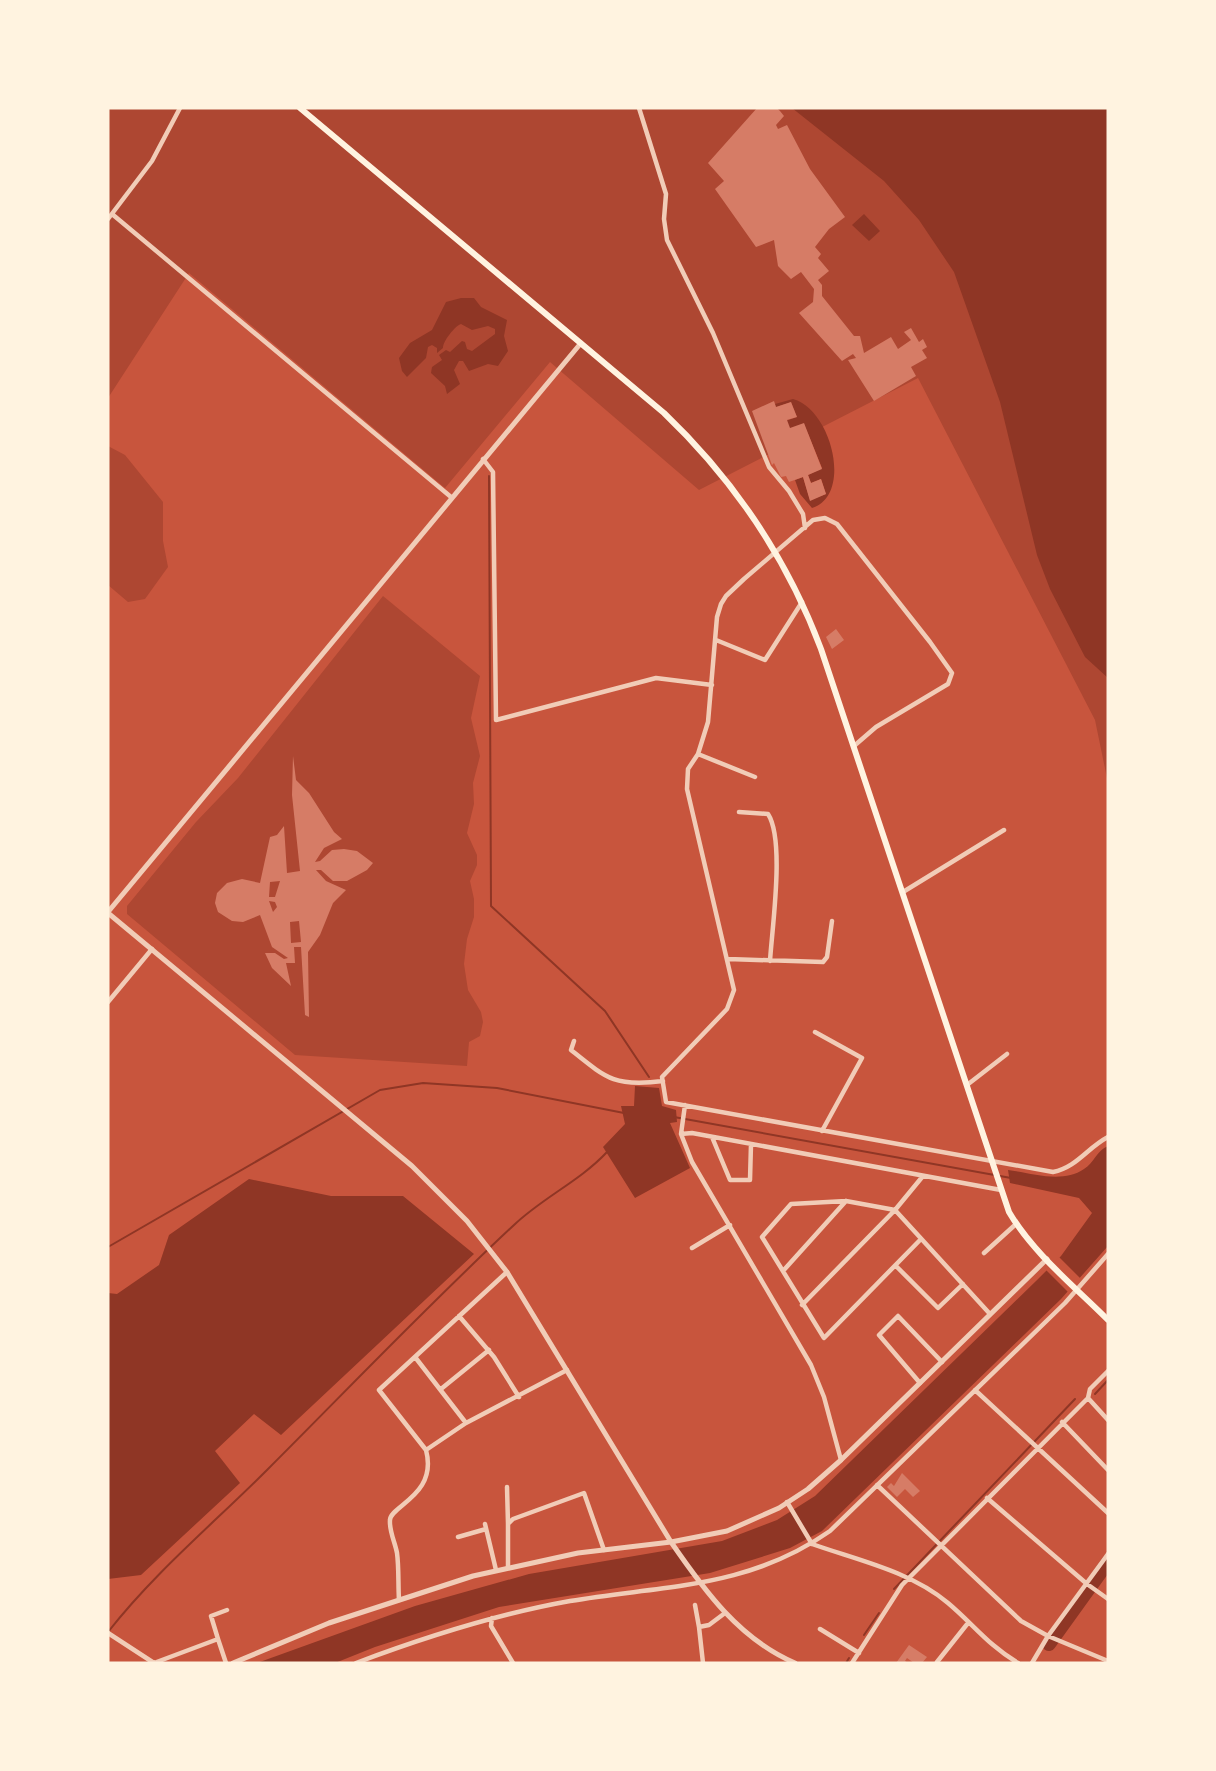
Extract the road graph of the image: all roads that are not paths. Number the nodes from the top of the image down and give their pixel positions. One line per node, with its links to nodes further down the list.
1 (180, 108): 4 (street)
2 (300, 108): 6 (main road)
3 (639, 108): 9 (street)
4 (112, 214): 5 (street); 8 (street)
5 (108, 219)
6 (581, 343): 7 (street); 10 (main road)
7 (483, 459): 8 (street); 13 (street)
8 (451, 497): 20 (street)
9 (805, 528): 10 (street); 14 (street)
10 (776, 552): 11 (main road); 12 (street)
11 (802, 602): 12 (street); 14 (main road)
12 (716, 640): 13 (street)
13 (712, 685): 15 (street)
14 (854, 746): 19 (main road)
15 (698, 754): 16 (street); 23 (street)
16 (755, 777)
17 (739, 812): 24 (street)
18 (1004, 830): 19 (street)
19 (903, 892): 30 (main road)
20 (108, 912): 22 (street)
21 (832, 921): 24 (street)
22 (152, 949): 25 (street); 51 (street)
23 (728, 959): 24 (street); 29 (street)
24 (771, 961)
25 (108, 1002)
26 (815, 1032): 32 (street)
27 (574, 1041): 29 (street)
28 (1007, 1054): 30 (street)
29 (663, 1081): 31 (street)
30 (967, 1085): 37 (main road)
31 (684, 1107): 32 (street); 33 (street)
32 (822, 1131): 37 (street)
33 (681, 1134): 34 (street); 43 (street)
34 (711, 1137): 36 (street); 36 (street)
35 (1108, 1137): 37 (street)
36 (751, 1144): 38 (street)
37 (993, 1163): 39 (main road)
38 (923, 1176): 39 (street); 41 (street)
39 (1001, 1190): 42 (main road)
40 (846, 1201): 41 (street); 50 (street); 50 (street)
41 (895, 1210): 44 (street); 54 (street)
42 (1016, 1224): 46 (street); 48 (main road)
43 (730, 1225): 45 (street); 73 (street)
44 (921, 1239): 49 (street); 52 (street)
45 (692, 1248)
46 (984, 1253)
47 (1108, 1254): 53 (street)
48 (1047, 1259): 53 (main road); 55 (street)
49 (896, 1266): 52 (street); 54 (street)
50 (783, 1271): 54 (street)
51 (507, 1272): 56 (street); 61 (street)
52 (963, 1284): 55 (street)
53 (1076, 1288): 57 (main road); 65 (street)
54 (802, 1305)
55 (990, 1314): 60 (street)
56 (459, 1316): 58 (street); 59 (street)
57 (1108, 1320)
58 (489, 1350): 64 (street); 66 (street)
59 (415, 1357): 64 (street); 72 (street)
60 (942, 1362): 63 (street); 63 (street)
61 (567, 1370): 66 (street); 82 (street)
62 (1108, 1371): 67 (street)
63 (920, 1383): 73 (street)
64 (441, 1389): 70 (street)
65 (975, 1390): 71 (street); 75 (street)
66 (519, 1397): 70 (street)
67 (1088, 1398): 68 (street); 69 (street)
68 (1108, 1420)
69 (1062, 1422): 71 (street); 74 (street)
70 (466, 1423): 72 (street)
71 (1034, 1445): 77 (street); 79 (street)
72 (426, 1450): 93 (street)
73 (841, 1460): 78 (street)
74 (1108, 1470)
75 (878, 1485): 83 (street); 84 (street)
76 (507, 1487): 80 (street)
77 (987, 1498): 83 (street); 91 (street)
78 (788, 1503): 82 (street); 84 (street)
79 (1108, 1513)
80 (508, 1524): 85 (street); 87 (street)
81 (458, 1536): 88 (street)
82 (671, 1542): 85 (street); 90 (street)
83 (938, 1543): 89 (street); 102 (street)
84 (812, 1544): 89 (street); 90 (street)
85 (604, 1550): 87 (street)
86 (1108, 1554): 91 (street)
87 (508, 1567): 88 (street)
88 (496, 1570): 93 (street)
89 (905, 1576): 98 (street); 104 (street)
90 (700, 1585): 96 (street); 97 (street)
91 (1089, 1586): 92 (street); 102 (street)
92 (1108, 1599)
93 (399, 1600): 108 (street)
94 (695, 1605): 99 (street)
95 (227, 1611): 103 (street)
96 (725, 1613): 99 (street); 112 (street)
97 (492, 1618): 109 (street); 110 (street)
98 (968, 1623): 106 (street); 114 (street)
99 (699, 1627): 111 (street)
100 (820, 1629): 104 (street)
101 (110, 1634): 103 (street)
102 (1051, 1638): 105 (street); 115 (street)
103 (218, 1639): 107 (street)
104 (859, 1653): 113 (street)
105 (1108, 1661)
106 (937, 1662)
107 (226, 1663)
108 (233, 1663)
109 (356, 1663)
110 (513, 1663)
111 (703, 1663)
112 (795, 1663)
113 (852, 1663)
114 (1018, 1663)
115 (1032, 1663)

